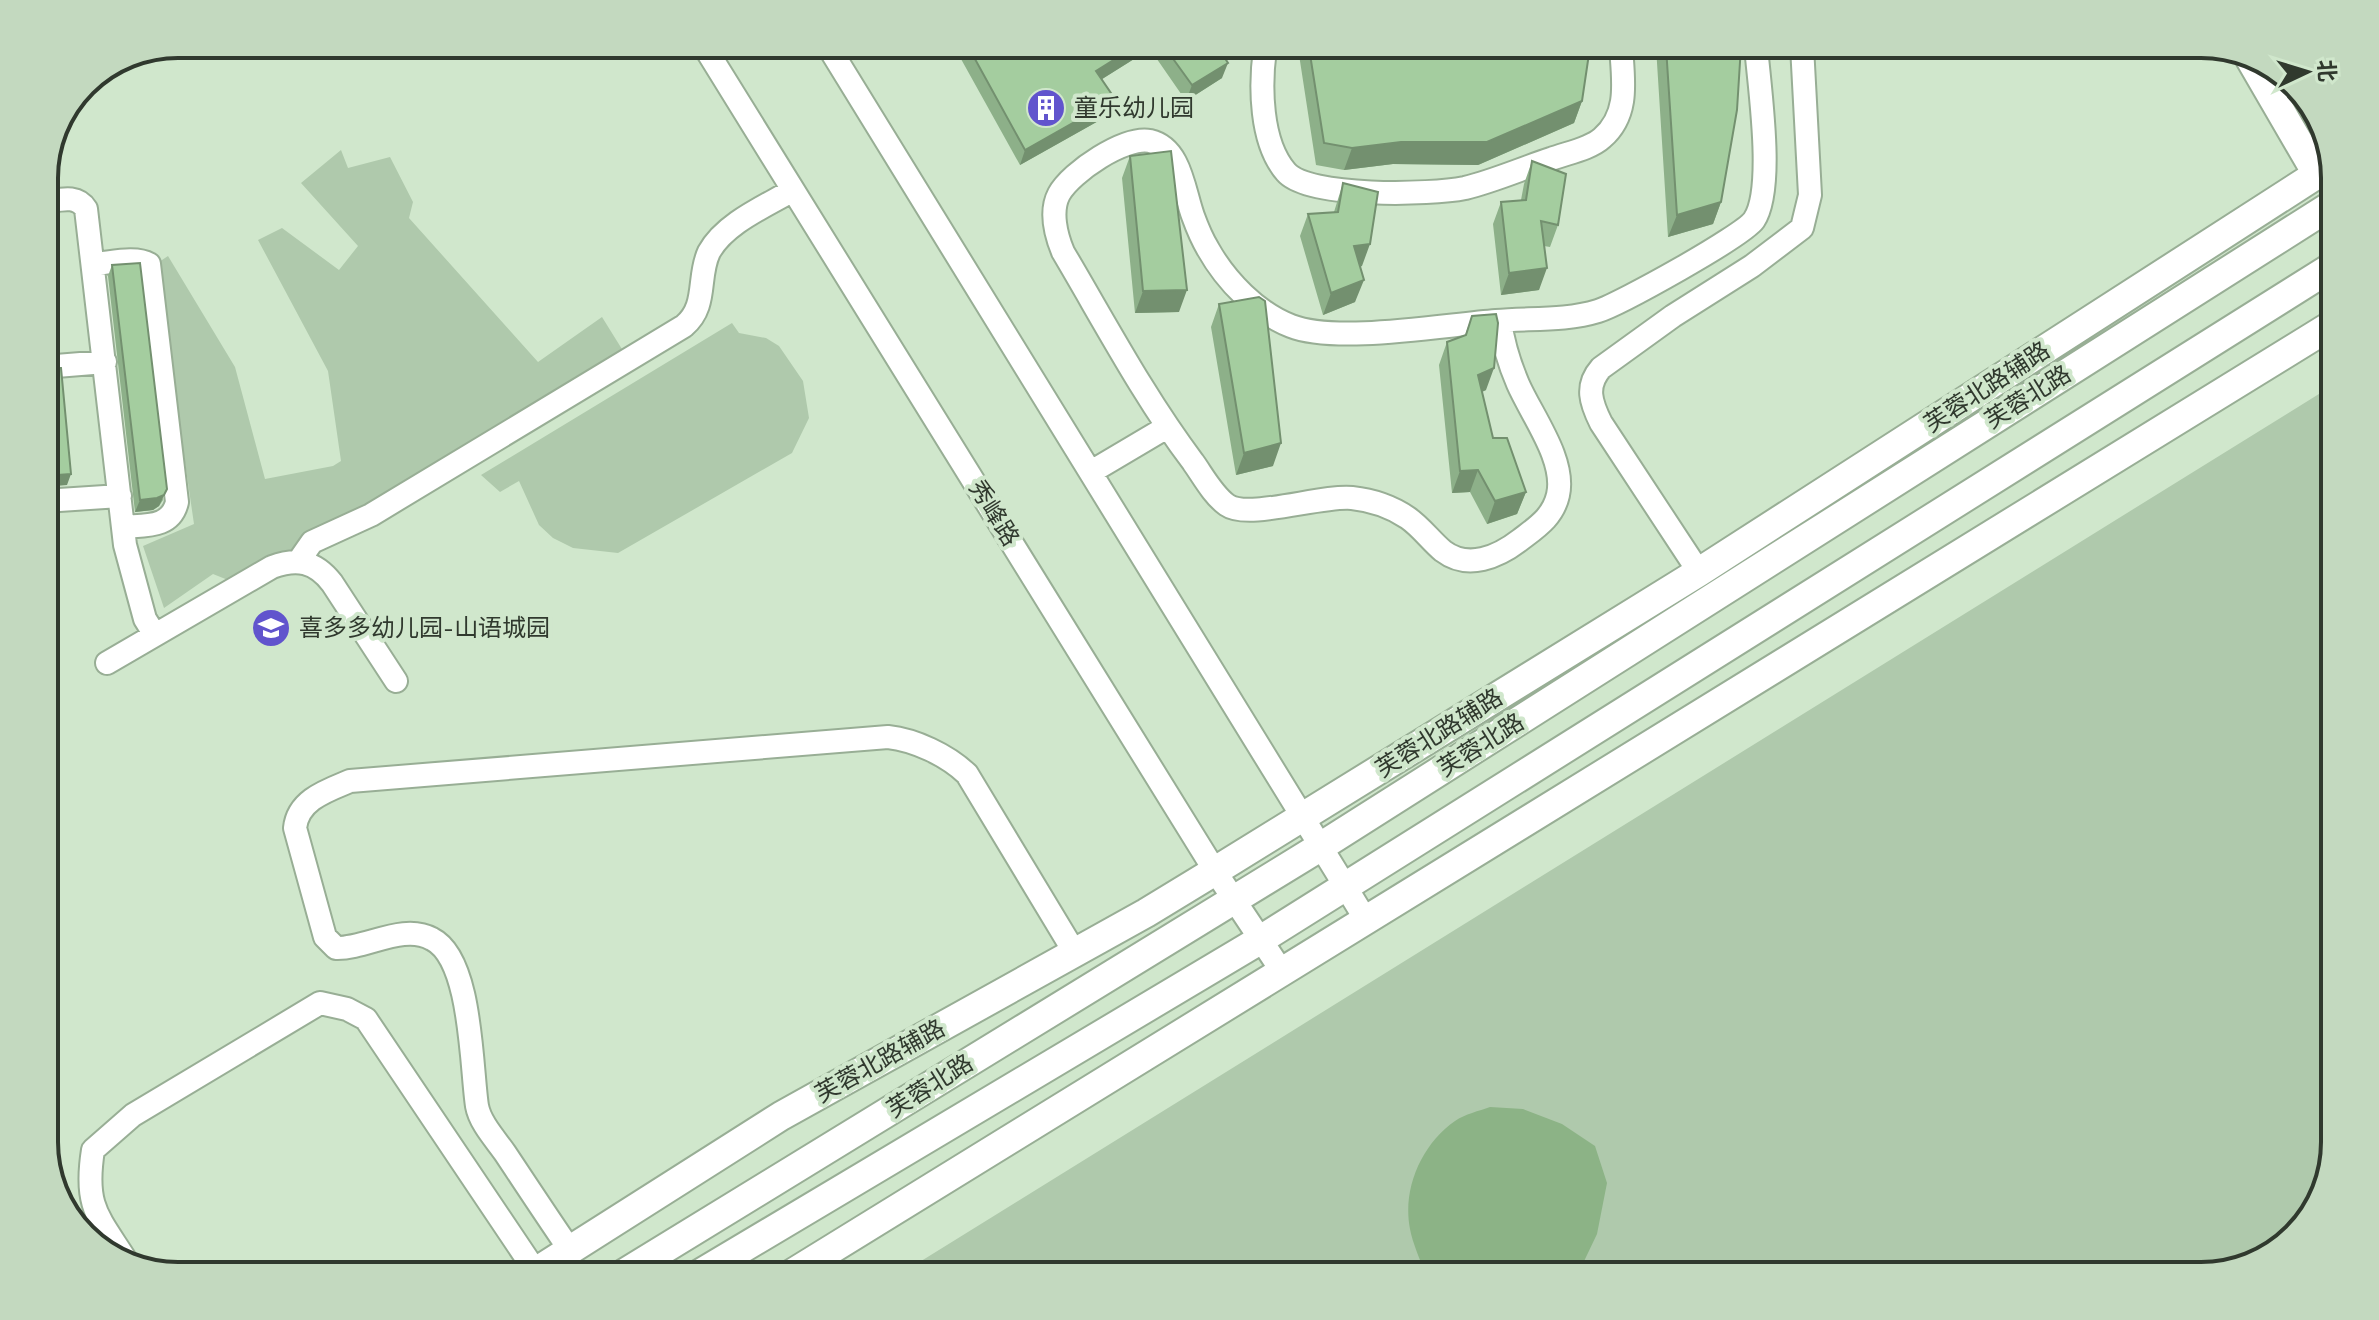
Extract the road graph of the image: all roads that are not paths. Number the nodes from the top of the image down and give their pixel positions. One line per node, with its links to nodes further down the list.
1 (711, 58): 10 (street, 秀峰路)
2 (835, 58): 20 (street)
3 (1264, 58): 4 (street)
4 (1622, 58)
5 (1757, 58): 15 (street)
6 (1803, 58): 25 (street)
7 (2260, 74): 8 (main road)
8 (2320, 161)
9 (2321, 172): 25 (main road, 芙蓉北路辅路)
10 (793, 190): 24 (street); 31 (street, 秀峰路)
11 (58, 201): 13 (street)
12 (2321, 212): 30 (main road, 芙蓉北路)
13 (94, 264): 17 (street); 23 (street)
14 (2321, 274): 32 (main road, 芙蓉北路)
15 (1500, 321): 19 (street); 19 (street)
16 (2321, 332): 34 (main road)
17 (105, 362): 18 (street); 21 (street)
18 (58, 366)
19 (1167, 427): 20 (street)
20 (1091, 472): 29 (street)
21 (120, 496): 22 (street); 23 (street)
22 (58, 500)
23 (124, 527): 26 (street)
24 (298, 562): 26 (street); 28 (street)
25 (1699, 572): 29 (main road, 芙蓉北路辅路)
26 (155, 635): 27 (street)
27 (107, 663)
28 (396, 681)
29 (1302, 817): 30 (street); 31 (main road, 芙蓉北路辅路)
30 (1320, 847): 32 (street); 33 (main road, 芙蓉北路)
31 (1215, 871): 33 (street, 秀峰路); 36 (main road, 芙蓉北路辅路)
32 (1345, 887): 34 (street); 35 (main road, 芙蓉北路)
33 (1234, 900): 35 (street, 秀峰路); 42 (main road, 芙蓉北路)
34 (1366, 920): 37 (main road)
35 (1260, 940): 37 (street, 秀峰路); 43 (main road, 芙蓉北路)
36 (1075, 953): 39 (main road, 芙蓉北路辅路); 39 (street)
37 (1283, 973): 44 (main road)
38 (116, 1245): 40 (street)
39 (570, 1250): 41 (main road, 芙蓉北路辅路)
40 (525, 1262)
41 (552, 1262)
42 (643, 1262)
43 (720, 1262)
44 (811, 1262)

